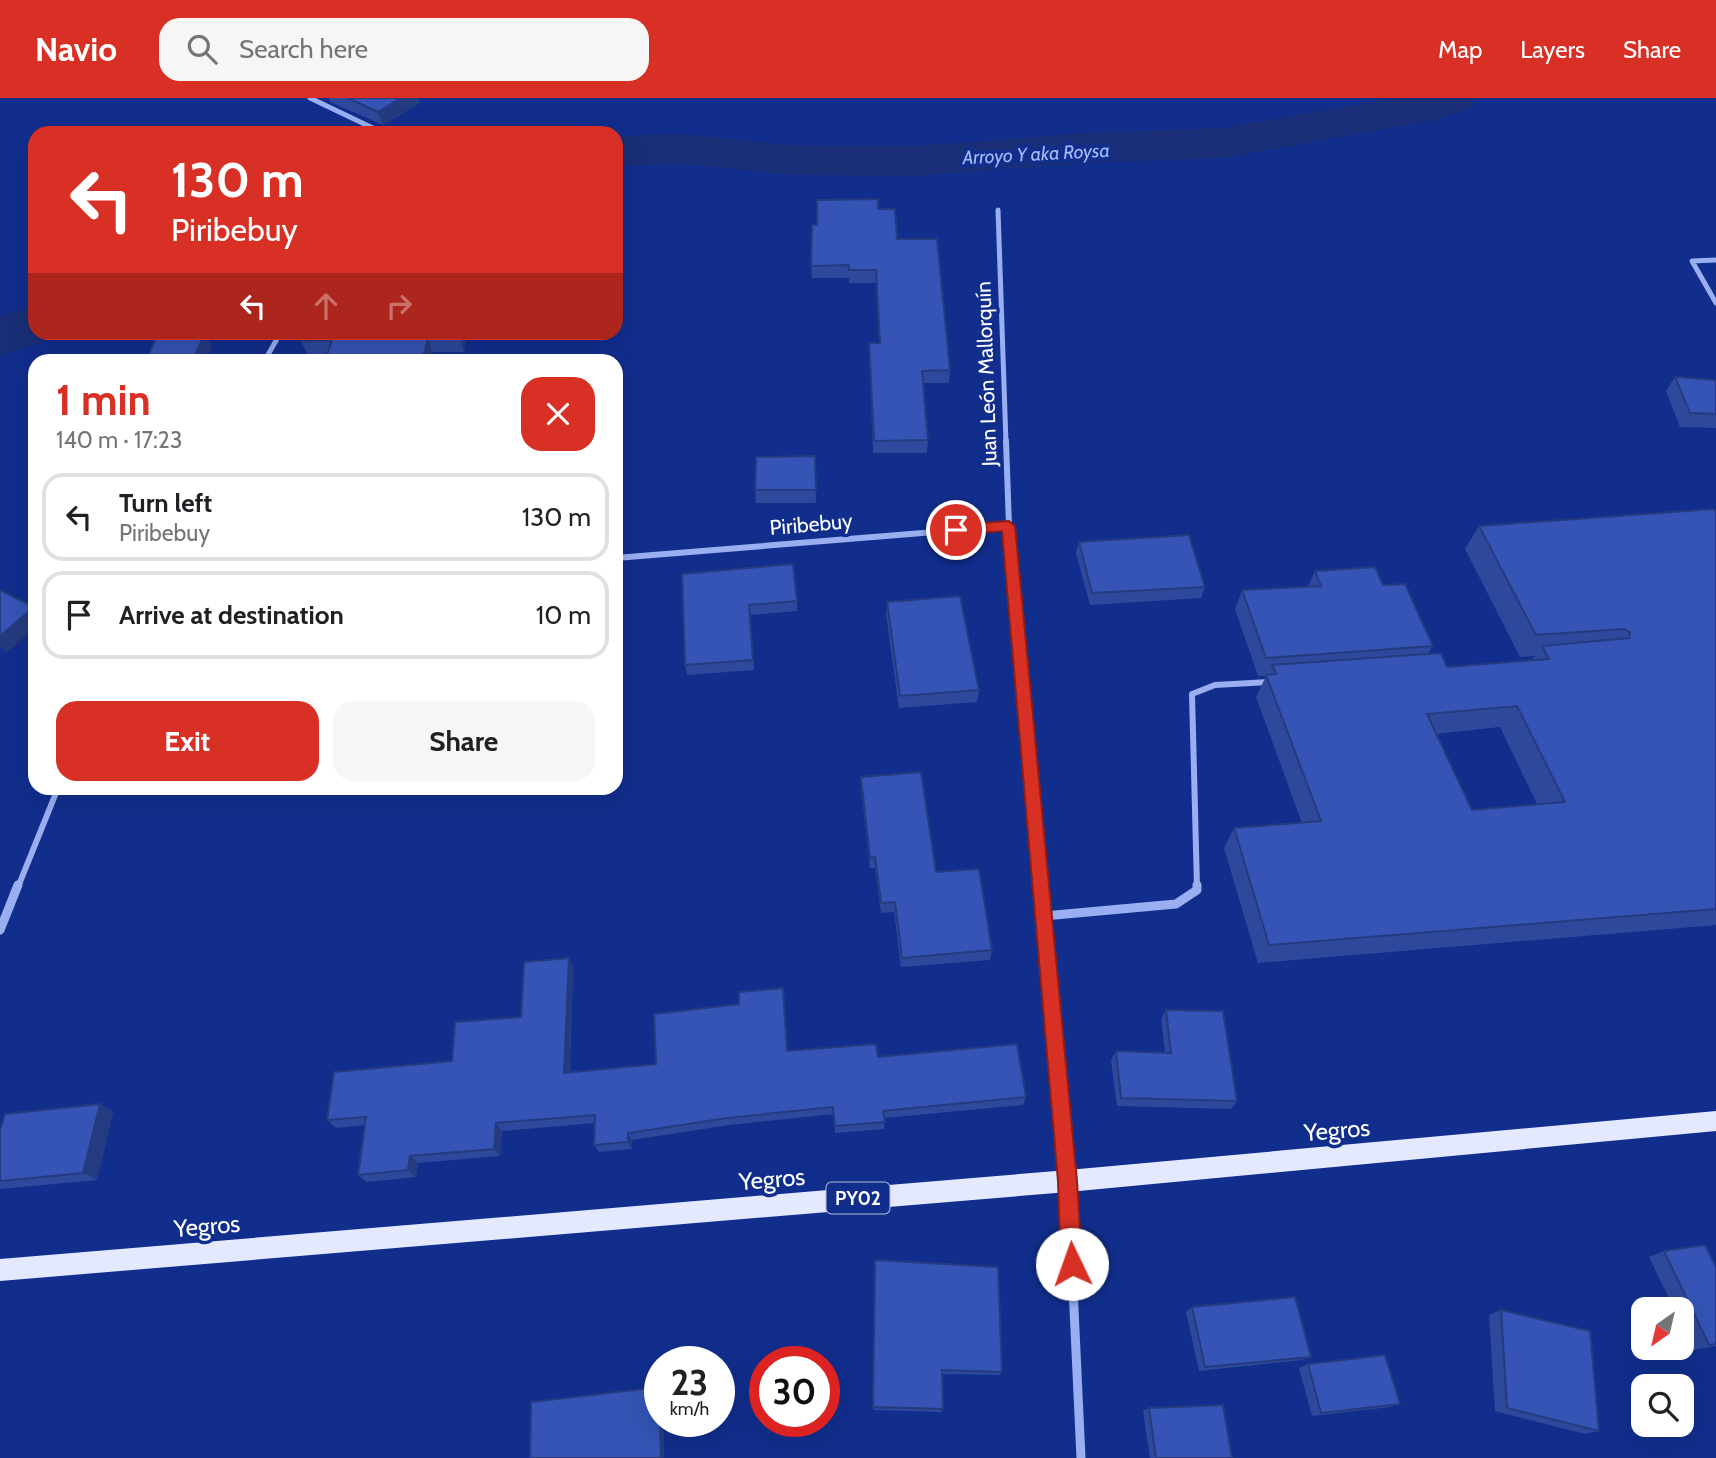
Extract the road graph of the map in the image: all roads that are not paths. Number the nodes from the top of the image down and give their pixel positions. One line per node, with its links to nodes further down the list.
1 (316, 99): 2 (street)
2 (369, 126)
3 (998, 210): 6 (street, Juan León Mallorquín)
4 (1716, 260): 5 (street)
5 (1716, 303)
6 (1009, 526): 7 (street, Piribebuy); 10 (street, Juan León Mallorquín)
7 (623, 557)
8 (1283, 681): 10 (street)
9 (55, 795): 11 (street)
10 (1044, 916): 13 (street, Juan León Mallorquín)
11 (0, 930)
12 (1716, 1122): 13 (main road, Yegros / PY02)
13 (1068, 1181): 14 (main road, Yegros / PY02); 15 (street, Juan León Mallorquín)
14 (0, 1270)
15 (1081, 1458)

